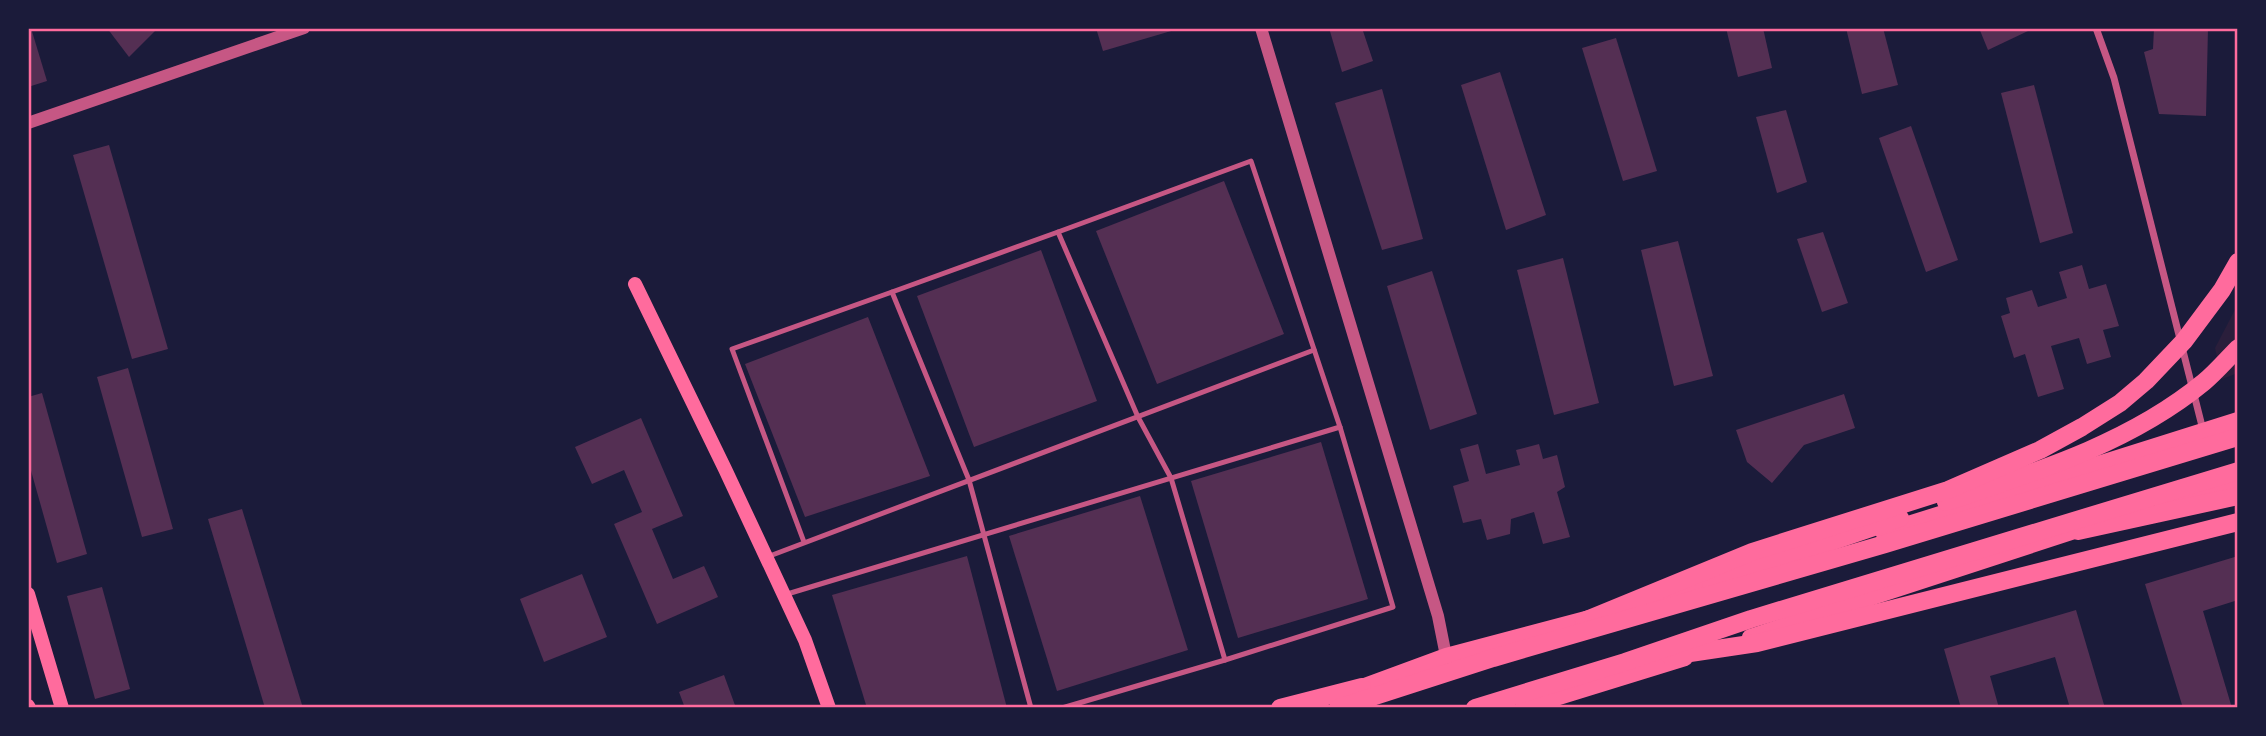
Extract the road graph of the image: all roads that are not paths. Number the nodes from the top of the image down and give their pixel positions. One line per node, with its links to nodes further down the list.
1 (304, 28): 4 (street)
2 (1261, 28): 28 (street)
3 (2096, 28): 14 (street)
4 (28, 123)
5 (1058, 232): 8 (lane); 10 (lane); 11 (lane)
6 (2238, 261): 29 (highway)
7 (635, 284): 24 (main road)
8 (892, 292): 18 (lane); 23 (lane)
9 (2238, 348): 29 (highway)
10 (1314, 350): 11 (lane); 13 (lane)
11 (1138, 416): 17 (lane); 18 (lane)
12 (2238, 419): 14 (main road)
13 (1340, 427): 17 (lane); 30 (lane)
14 (2203, 431): 28 (main road)
15 (2238, 437): 29 (highway)
16 (2238, 471): 25 (highway)
17 (1171, 478): 22 (lane); 30 (lane)
18 (970, 480): 22 (lane); 23 (lane)
19 (2238, 484): 41 (main road)
20 (2238, 495): 25 (highway)
21 (2238, 522): 31 (highway)
22 (985, 534): 27 (lane); 35 (lane)
23 (804, 542): 24 (lane)
24 (766, 557): 27 (main road)
25 (1948, 560): 31 (highway)
26 (28, 594): 33 (main road)
27 (784, 595): 34 (main road)
28 (1446, 656): 32 (main road)
29 (1493, 658): 39 (highway)
30 (1225, 660): 36 (lane)
31 (1625, 662): 40 (highway)
32 (1362, 687): 37 (highway); 38 (main road)
33 (62, 708)
34 (829, 708)
35 (1031, 708)
36 (1062, 708)
37 (1280, 708)
38 (1306, 708)
39 (1338, 708)
40 (1475, 708)
41 (1523, 708)

